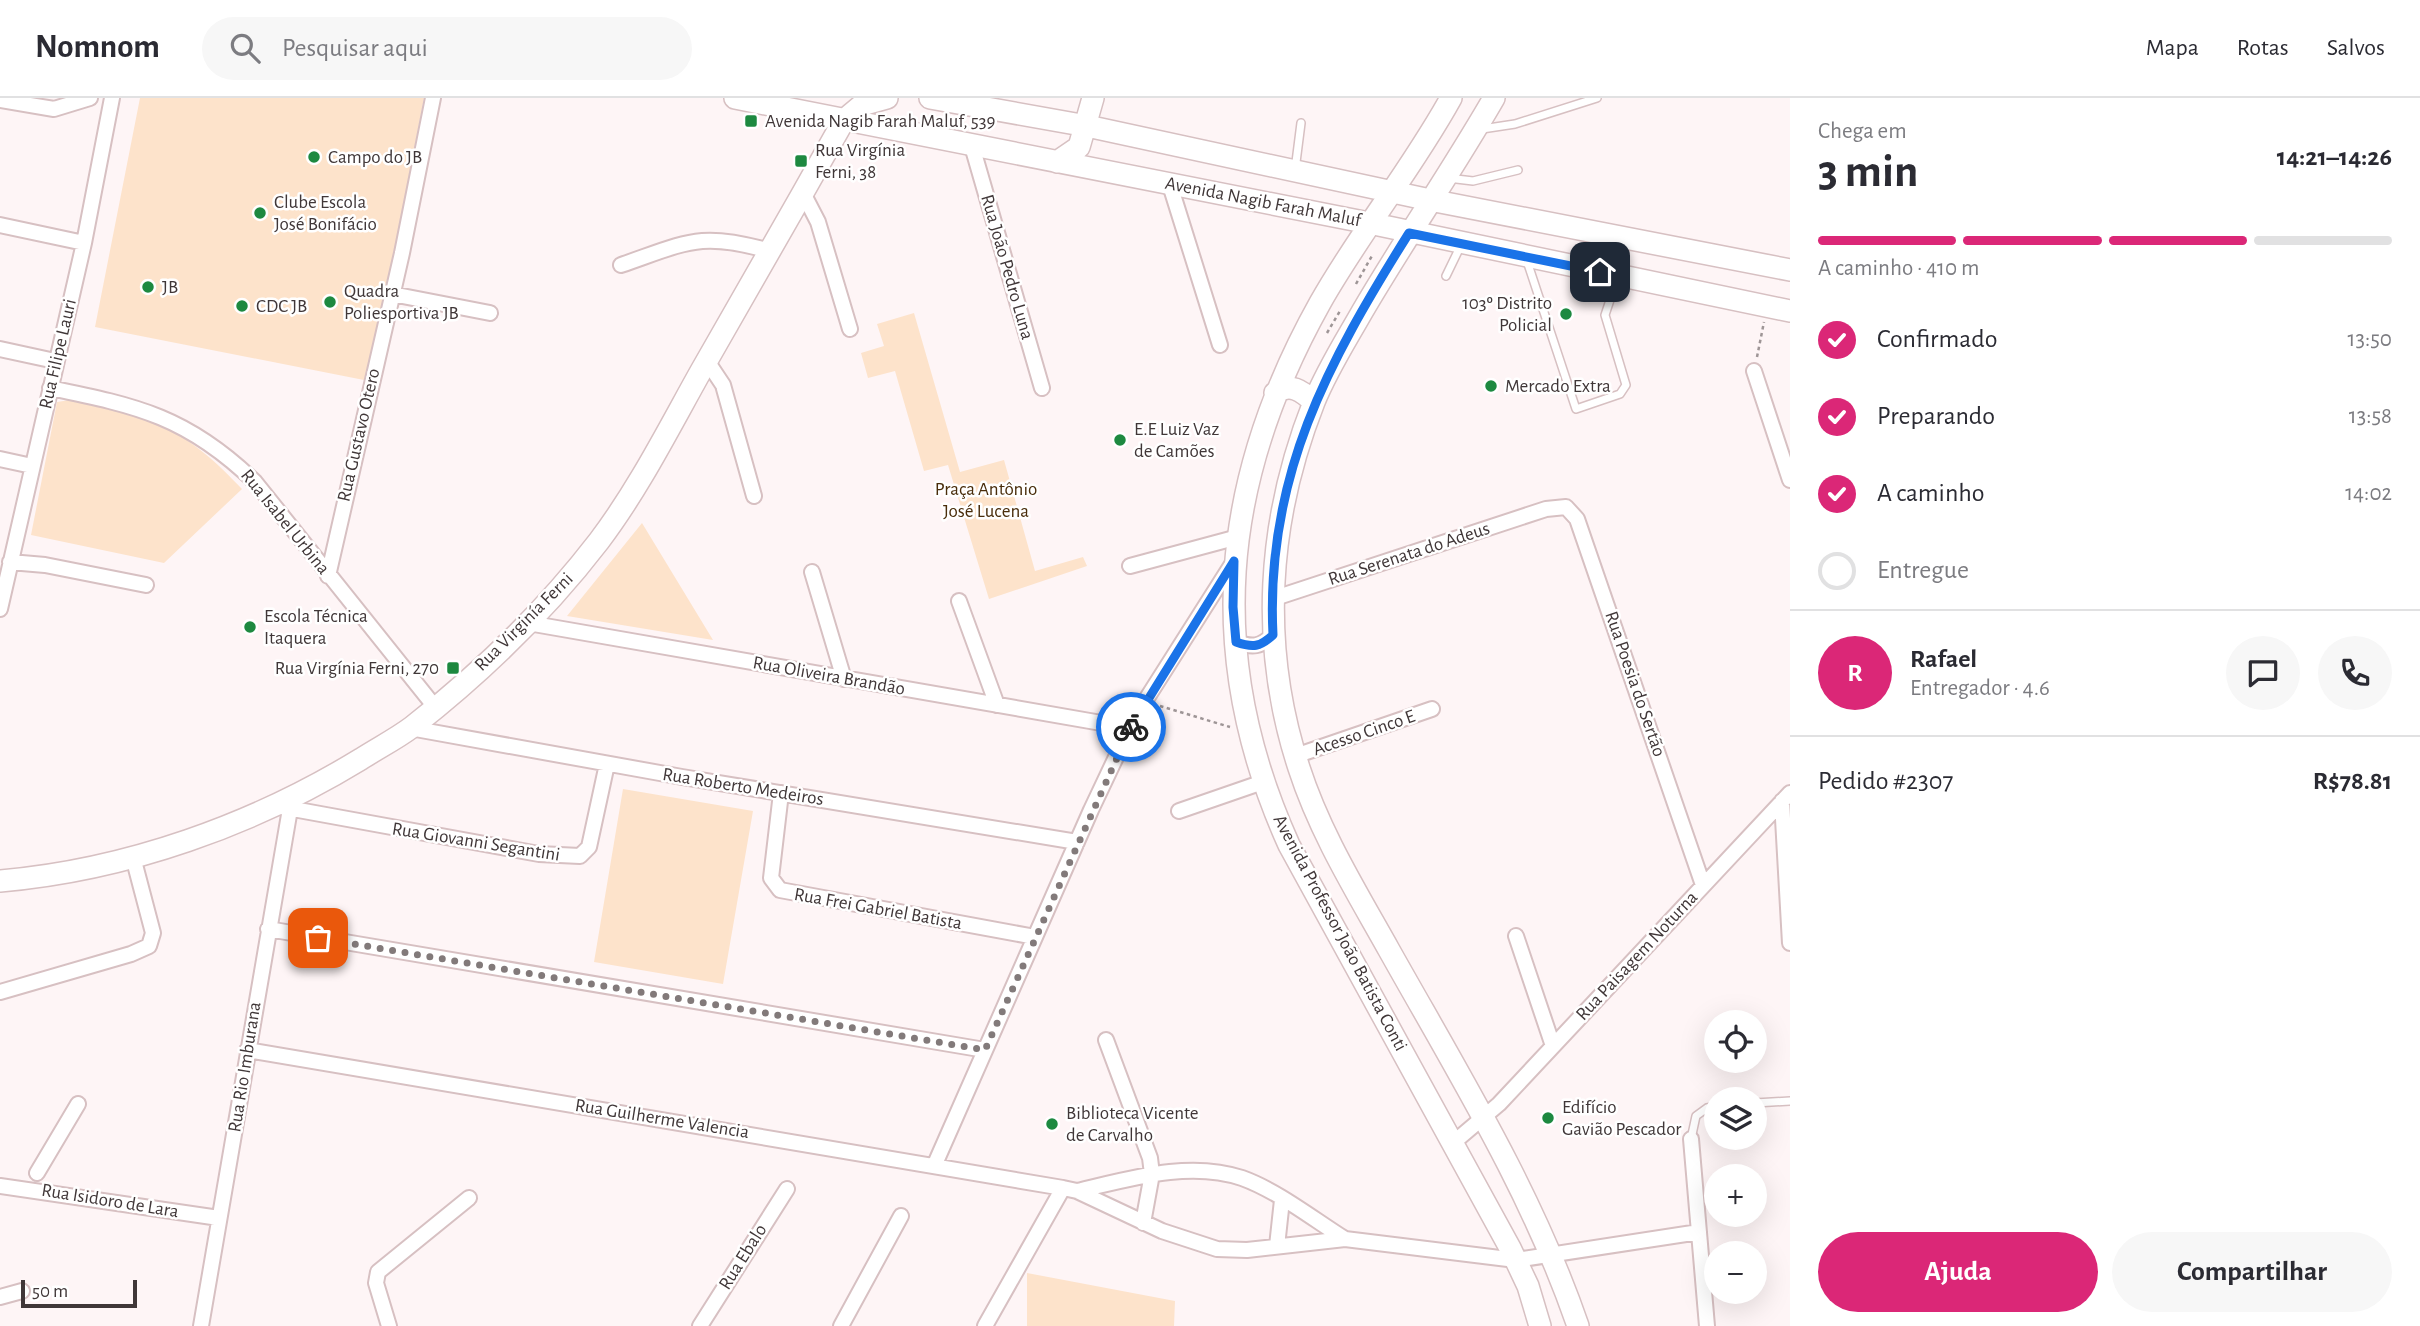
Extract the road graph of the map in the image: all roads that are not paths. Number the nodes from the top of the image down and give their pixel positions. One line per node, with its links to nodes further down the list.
1 (90, 98): 11 (street)
2 (112, 98): 28 (street, Rua Filipe Lauri)
3 (433, 98): 36 (street, Rua Gustavo Otero)
4 (735, 98): 12 (main road, Avenida Nagib Farah Maluf)
5 (887, 98): 12 (main road)
6 (930, 98): 14 (main road, Avenida Nagib Farah Maluf)
7 (1093, 98): 14 (main road)
8 (1451, 98): 22 (main road, Avenida Professor João Batista Conti)
9 (1494, 98): 15 (main road, Avenida Professor João Batista Conti)
10 (1597, 98): 15 (lane)
11 (0, 100)
12 (844, 120): 16 (main road, Avenida Nagib Farah Maluf); 23 (main road, Rua Virginía Ferni)
13 (1301, 123): 18 (lane)
14 (1087, 126): 17 (main road); 18 (main road, Avenida Nagib Farah Maluf)
15 (1474, 129): 20 (main road, Avenida Professor João Batista Conti)
16 (972, 146): 17 (main road, Avenida Nagib Farah Maluf); 48 (street, Rua João Pedro Luna)
17 (1058, 162): 21 (main road, Avenida Nagib Farah Maluf)
18 (1295, 170): 22 (main road, Avenida Nagib Farah Maluf)
19 (1518, 170): 20 (lane)
20 (1444, 178): 24 (main road, Avenida Professor João Batista Conti)
21 (1170, 185): 25 (main road, Avenida Nagib Farah Maluf); 40 (street)
22 (1392, 191): 24 (main road, Avenida Nagib Farah Maluf); 25 (main road, Avenida Professor João Batista Conti)
23 (803, 194): 30 (main road, Rua Virginía Ferni); 39 (street)
24 (1430, 200): 27 (main road, Avenida Professor João Batista Conti); 33 (main road, Avenida Nagib Farah Maluf)
25 (1369, 223): 27 (main road, Avenida Nagib Farah Maluf); 42 (main road, Avenida Professor João Batista Conti)
26 (0, 225): 28 (street)
27 (1409, 233): 29 (main road, Avenida Nagib Farah Maluf); 46 (main road, Avenida Professor João Batista Conti)
28 (83, 243): 43 (street, Rua Filipe Lauri)
29 (1462, 244): 31 (main road, Avenida Nagib Farah Maluf); 34 (lane)
30 (770, 251): 32 (street); 44 (main road, Rua Virginía Ferni)
31 (1526, 257): 35 (lane); 37 (main road, Avenida Nagib Farah Maluf)
32 (621, 265)
33 (1790, 270)
34 (1446, 276)
35 (1624, 292)
36 (392, 294): 38 (street); 61 (street, Rua Gustavo Otero)
37 (1790, 311)
38 (490, 313)
39 (850, 329)
40 (1220, 345)
41 (0, 349): 43 (street)
42 (1291, 359): 46 (main road); 49 (main road, Avenida Professor João Batista Conti)
43 (55, 361): 47 (street, Rua Filipe Lauri)
44 (707, 361): 54 (street); 67 (main road, Rua Virginía Ferni)
45 (1754, 371): 53 (street)
46 (1328, 372): 50 (main road, Avenida Professor João Batista Conti)
47 (50, 388): 52 (street, Rua Filipe Lauri); 61 (street, Rua Isabel Urbina)
48 (1042, 388)
49 (1275, 393): 50 (main road); 56 (main road, Avenida Professor João Batista Conti)
50 (1314, 402): 64 (main road, Avenida Professor João Batista Conti)
51 (0, 460): 52 (street)
52 (32, 466): 58 (street, Rua Filipe Lauri)
53 (1790, 480)
54 (754, 496)
55 (1546, 509): 64 (street, Rua Serenata do Adeus); 86 (street, Rua Poesia do Sertão)
56 (1238, 537): 57 (main road, Avenida Professor João Batista Conti); 59 (street)
57 (1234, 561): 69 (main road, Avenida Professor João Batista Conti); 75 (street)
58 (10, 562): 62 (street, Rua Filipe Lauri); 63 (street)
59 (1130, 566)
60 (812, 572): 70 (street)
61 (328, 576): 72 (street, Rua Isabel Urbina)
62 (3, 580): 66 (street, Rua Filipe Lauri)
63 (146, 584)
64 (1272, 599): 68 (main road, Avenida Professor João Batista Conti)
65 (959, 601): 71 (street)
66 (0, 610)
67 (528, 623): 70 (street, Rua Oliveira Brandão); 72 (main road, Rua Virginía Ferni)
68 (1273, 635): 69 (street); 76 (main road, Avenida Professor João Batista Conti)
69 (1236, 642): 78 (main road, Avenida Professor João Batista Conti)
70 (844, 679): 71 (street, Rua Oliveira Brandão)
71 (997, 705): 75 (street, Rua Oliveira Brandão)
72 (435, 707): 74 (main road, Rua Virginía Ferni)
73 (1432, 709): 76 (street, Acesso Cinco E)
74 (410, 728): 77 (street, Rua Roberto Medeiros); 81 (main road, Rua Virginía Ferni)
75 (1130, 729): 83 (street)
76 (1296, 756): 100 (main road, Avenida Professor João Batista Conti)
77 (607, 764): 79 (street, Rua Roberto Medeiros); 81 (street, Rua Giovanni Segantini)
78 (1263, 782): 82 (street); 102 (main road, Avenida Professor João Batista Conti)
79 (781, 793): 83 (street, Rua Roberto Medeiros); 89 (street, Rua Frei Gabriel Batista)
80 (1786, 797): 86 (street, Rua Paisagem Noturna); 90 (street)
81 (283, 807): 84 (main road, Rua Virginía Ferni); 87 (street, Rua Rio Imburana)
82 (1179, 811)
83 (1077, 842): 89 (street)
84 (133, 857): 85 (main road, Rua Virginía Ferni); 91 (street)
85 (0, 880)
86 (1703, 886): 93 (street, Rua Paisagem Noturna)
87 (268, 929): 94 (street, Rua Rio Imburana); 95 (street)
88 (1516, 936): 93 (street)
89 (1035, 937): 95 (street)
90 (1790, 943)
91 (0, 992)
92 (1107, 1040): 104 (street)
93 (1553, 1046): 100 (street, Rua Paisagem Noturna)
94 (247, 1050): 103 (street, Rua Guilherme Valencia); 112 (street, Rua Rio Imburana)
95 (985, 1050): 103 (street)
96 (1790, 1101): 97 (lane)
97 (1767, 1102)
98 (78, 1104): 105 (street)
99 (1704, 1110): 101 (lane)
100 (1484, 1118): 102 (street); 117 (main road, Avenida Professor João Batista Conti)
101 (1691, 1139): 114 (street)
102 (1453, 1143): 118 (main road, Avenida Professor João Batista Conti)
103 (935, 1164): 108 (street, Rua Guilherme Valencia)
104 (1152, 1174): 108 (street, Rua Guilherme Valencia); 110 (street, Rua Guilherme Valencia); 113 (street)
105 (33, 1179): 106 (street, Rua Isidoro de Lara); 112 (street, Rua Isidoro de Lara)
106 (0, 1186)
107 (788, 1189): 123 (street, Rua Ebalo)
108 (1070, 1190): 113 (street, Rua Guilherme Valencia); 125 (street)
109 (469, 1198): 122 (street)
110 (1282, 1200): 115 (street, Rua Guilherme Valencia); 116 (street)
111 (901, 1216): 124 (street)
112 (219, 1218): 121 (street, Rua Rio Imburana)
113 (1143, 1223): 116 (street, Rua Guilherme Valencia)
114 (1699, 1232): 117 (street, Rua Guilherme Valencia); 128 (street)
115 (1345, 1239): 116 (street, Rua Guilherme Valencia); 118 (street, Rua Guilherme Valencia)
116 (1277, 1246)
117 (1552, 1254): 118 (street, Rua Guilherme Valencia); 127 (main road, Avenida Professor João Batista Conti)
118 (1516, 1260): 126 (main road, Avenida Professor João Batista Conti)
119 (22, 1291): 120 (street)
120 (0, 1297)
121 (201, 1326)
122 (389, 1326)
123 (700, 1326)
124 (841, 1326)
125 (985, 1326)
126 (1540, 1326)
127 (1578, 1326)
128 (1707, 1326)

